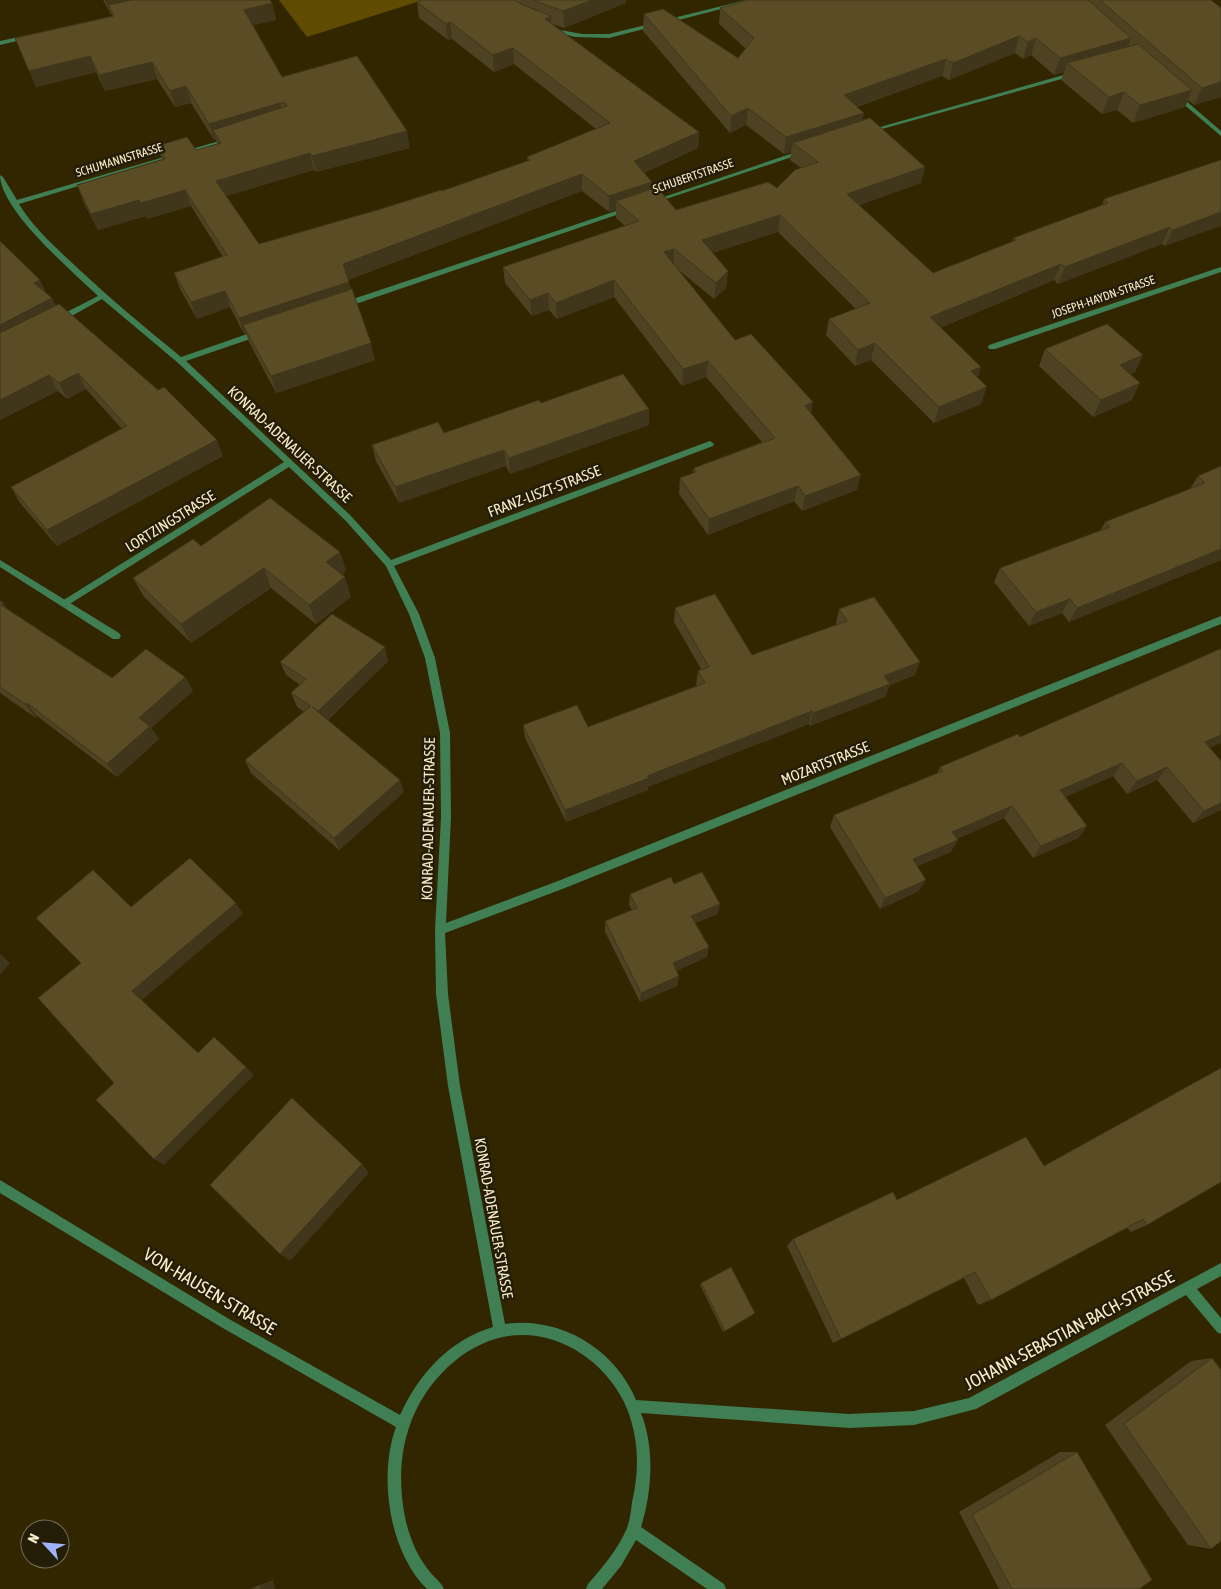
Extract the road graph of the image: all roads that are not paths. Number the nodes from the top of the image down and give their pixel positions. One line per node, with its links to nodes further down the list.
1 (753, 0): 2 (street)
2 (548, 28)
3 (38, 35): 4 (street)
4 (0, 43)
5 (1086, 70): 7 (street)
6 (1169, 89): 8 (street)
7 (863, 133)
8 (1221, 134)
9 (240, 136): 12 (street, SCHUMANNSTRASSE)
10 (806, 151): 13 (street, SCHUBERTSTRASSE)
11 (0, 177): 12 (street, KONRAD-ADENAUER-STRASSE)
12 (16, 203): 16 (street, KONRAD-ADENAUER-STRASSE)
13 (647, 204)
14 (637, 207): 17 (street, SCHUBERTSTRASSE)
15 (1221, 269): 20 (street, JOSEPH-HAYDN-STRASSE)
16 (103, 296): 18 (street); 21 (street, KONRAD-ADENAUER-STRASSE)
17 (338, 307)
18 (52, 323)
19 (264, 332): 21 (street)
20 (992, 347)
21 (180, 360): 23 (street, KONRAD-ADENAUER-STRASSE)
22 (710, 444): 25 (street, FRANZ-LISZT-STRASSE)
23 (289, 462): 25 (street, KONRAD-ADENAUER-STRASSE); 26 (street, LORTZINGSTRASSE)
24 (0, 563): 26 (street)
25 (388, 564): 29 (street, KONRAD-ADENAUER-STRASSE)
26 (65, 603): 28 (street)
27 (1221, 620): 29 (street, MOZARTSTRASSE)
28 (116, 636)
29 (440, 930): 34 (street, KONRAD-ADENAUER-STRASSE)
30 (0, 1186): 36 (street, VON-HAUSEN-STRASSE)
31 (1221, 1269): 32 (street, JOHANN-SEBASTIAN-BACH-STRASSE)
32 (1188, 1287): 33 (street); 35 (street, JOHANN-SEBASTIAN-BACH-STRASSE)
33 (1221, 1328)
34 (500, 1330): 35 (street); 36 (street)
35 (632, 1406): 37 (street)
36 (403, 1424): 38 (street)
37 (633, 1530): 39 (street); 40 (street)
38 (433, 1588)
39 (593, 1589)
40 (719, 1589)

